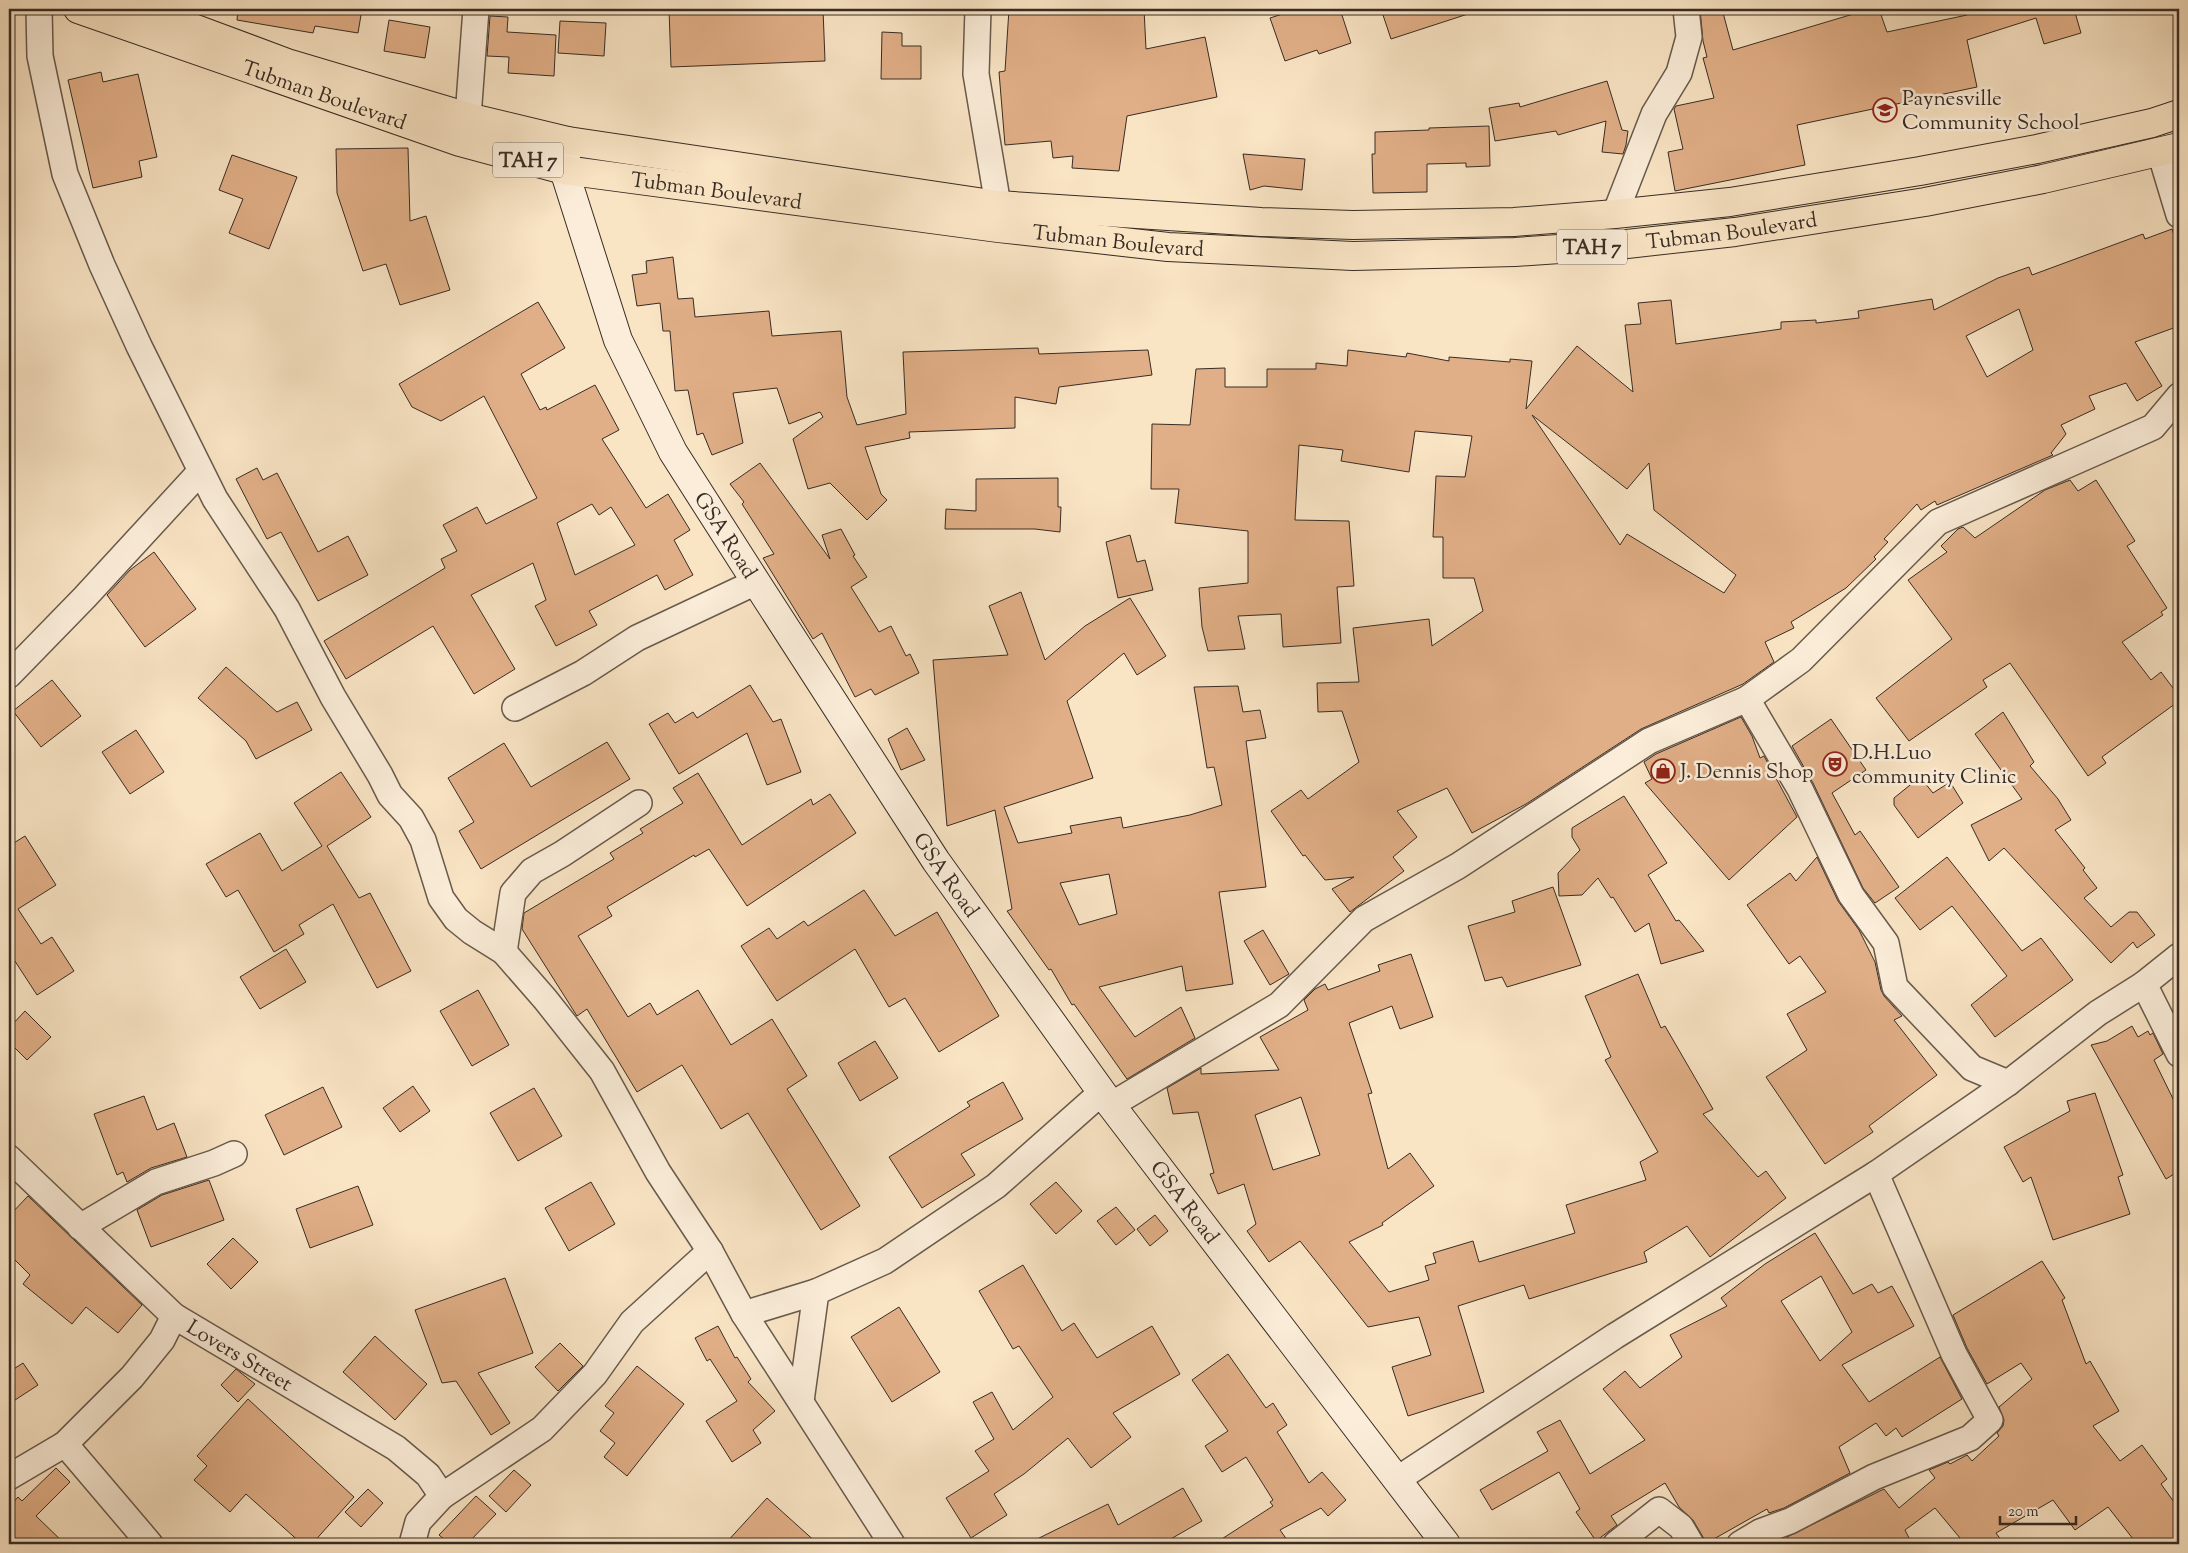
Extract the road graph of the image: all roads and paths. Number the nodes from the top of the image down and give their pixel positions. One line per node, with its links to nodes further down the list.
1 (39, 9): 16 (street)
2 (78, 9): 11 (highway, Tubman Boulevard / TAH 7)
3 (142, 9): 8 (highway, Tubman Boulevard / TAH 7)
4 (476, 9): 8 (street)
5 (978, 9): 12 (street)
6 (1686, 9): 13 (street)
7 (2179, 114): 13 (highway, Tubman Boulevard / TAH 7)
8 (468, 117): 9 (highway, Tubman Boulevard / TAH 7)
9 (568, 141): 11 (street, GSA Road); 12 (highway, Tubman Boulevard / TAH 7)
10 (2170, 149): 11 (highway, Tubman Boulevard / TAH 7); 14 (street)
11 (564, 170): 17 (street, GSA Road)
12 (998, 205): 13 (highway, Tubman Boulevard / TAH 7)
13 (1615, 214)
14 (2179, 215)
15 (2179, 396): 19 (street)
16 (200, 472): 18 (street); 22 (street)
17 (756, 582): 20 (street); 27 (street, GSA Road)
18 (9, 675)
19 (1747, 699): 26 (street); 27 (street)
20 (515, 708)
21 (639, 803): 22 (street)
22 (504, 952): 32 (street)
23 (2179, 956): 24 (street)
24 (2144, 984): 25 (street); 26 (street)
25 (2179, 1054)
26 (2008, 1083): 30 (street)
27 (1106, 1099): 33 (street); 39 (street, GSA Road)
28 (234, 1154): 31 (street)
29 (9, 1158): 31 (street, Lovers Street)
30 (1876, 1174): 39 (street); 47 (street)
31 (80, 1227): 35 (street, Lovers Street)
32 (710, 1251): 34 (street); 40 (street)
33 (816, 1292): 34 (street); 36 (street)
34 (744, 1314): 36 (street)
35 (174, 1316): 37 (street); 40 (street, Lovers Street)
36 (801, 1401): 43 (street)
37 (65, 1444): 38 (street); 41 (street)
38 (9, 1477)
39 (1398, 1480): 44 (street, GSA Road)
40 (442, 1496): 42 (street)
41 (150, 1544)
42 (412, 1544)
43 (892, 1544)
44 (1446, 1544)
45 (1616, 1544): 46 (street)
46 (1691, 1544)
47 (1740, 1544)

